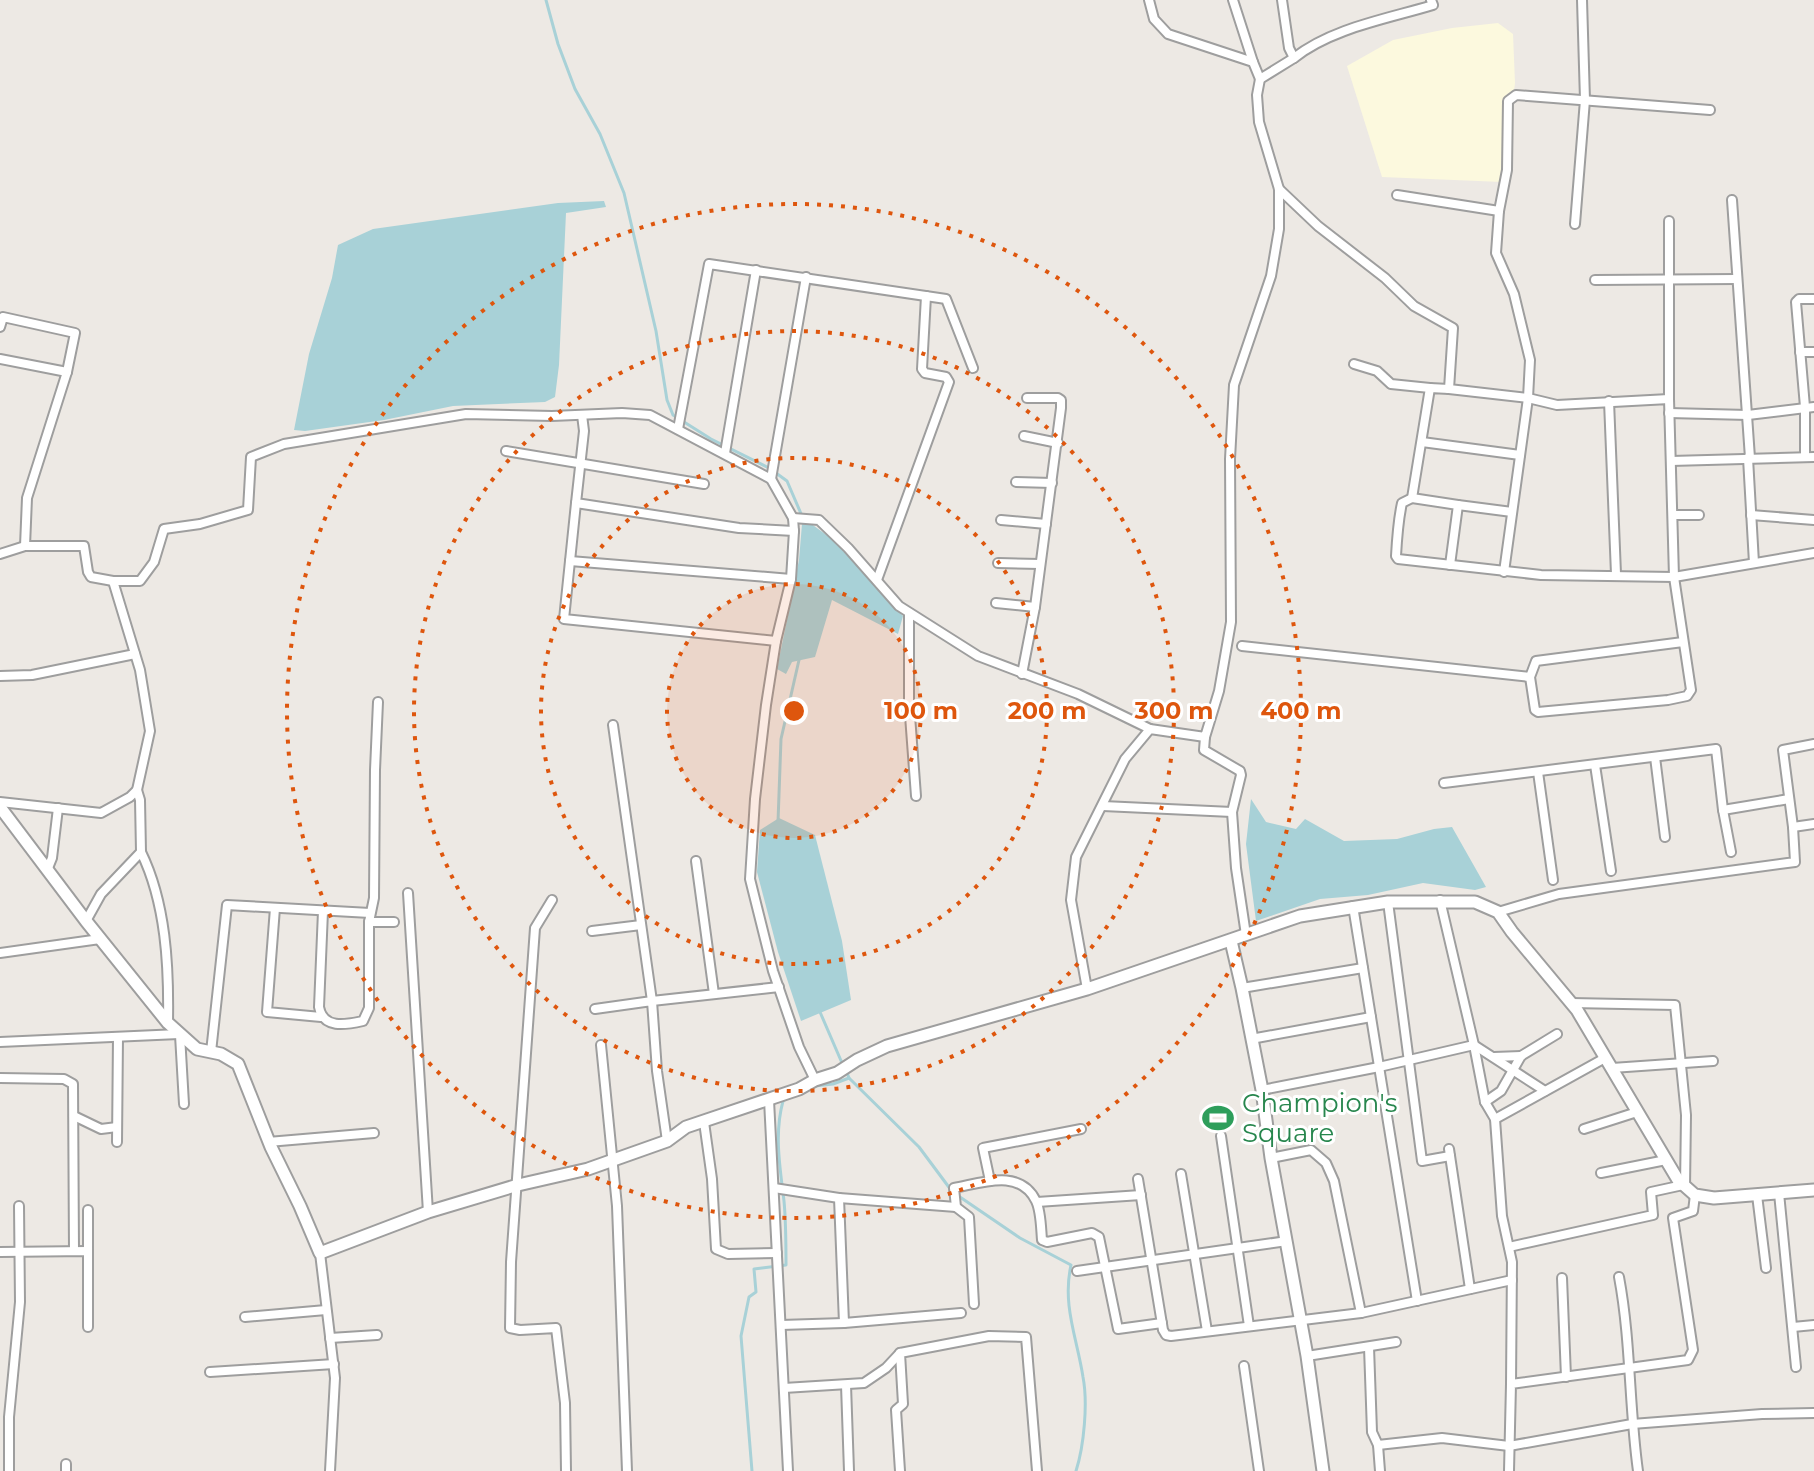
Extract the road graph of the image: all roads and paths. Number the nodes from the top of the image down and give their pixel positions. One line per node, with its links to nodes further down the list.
1 (1149, 0): 7 (street)
2 (1233, 0): 7 (street)
3 (1282, 0): 6 (street)
4 (1431, 0): 6 (street)
5 (1582, 0): 9 (street)
6 (1294, 58): 8 (street)
7 (1253, 62): 8 (street)
8 (1260, 79): 11 (street)
9 (1585, 100): 10 (street); 14 (street); 16 (street)
10 (1710, 110)
11 (1279, 189): 33 (street); 96 (street)
12 (1397, 195): 14 (street)
13 (1732, 200): 20 (street)
14 (1499, 211): 35 (street)
15 (1669, 221): 19 (street)
16 (1575, 224)
17 (756, 270): 18 (street); 42 (street); 46 (street)
18 (806, 277): 22 (street); 53 (street)
19 (1670, 279): 20 (street); 21 (street); 36 (street)
20 (1737, 279): 41 (street)
21 (1595, 280)
22 (926, 296): 30 (street); 81 (street)
23 (1814, 299): 26 (street)
24 (2, 316): 25 (street); 31 (street)
25 (0, 327)
26 (1800, 352): 27 (street); 38 (street)
27 (1814, 352)
28 (0, 359): 31 (street)
29 (1354, 364): 32 (street)
30 (973, 368)
31 (67, 372): 69 (street)
32 (1430, 388): 33 (street); 44 (street)
33 (1449, 389): 35 (street)
34 (1027, 398): 45 (street)
35 (1528, 398): 37 (street); 48 (street)
36 (1669, 399): 37 (street); 39 (street)
37 (1609, 401): 78 (street)
38 (1810, 407): 41 (street); 49 (street)
39 (1669, 413): 41 (street); 51 (street)
40 (582, 415): 42 (street); 52 (street); 82 (street)
41 (1748, 415): 50 (street)
42 (680, 422): 46 (street)
43 (1024, 436): 45 (street)
44 (1422, 442): 48 (street); 57 (street)
45 (1058, 443): 55 (street)
46 (725, 449): 53 (street)
47 (506, 451): 52 (street)
48 (1520, 455): 60 (street)
49 (1810, 457): 50 (street)
50 (1749, 458): 51 (street); 63 (street)
51 (1671, 461): 61 (street)
52 (581, 464): 56 (street); 58 (street)
53 (772, 474): 64 (street)
54 (1016, 482): 55 (street)
55 (1052, 483): 67 (street)
56 (704, 484)
57 (1412, 498): 59 (street); 76 (street)
58 (576, 503): 68 (street); 72 (street)
59 (1458, 505): 60 (street); 76 (street)
60 (1512, 512): 77 (street)
61 (1673, 515): 62 (street); 79 (street)
62 (1699, 515)
63 (1751, 515): 66 (street); 74 (street)
64 (800, 518): 68 (street); 81 (street)
65 (1001, 520): 67 (street)
66 (1814, 520)
67 (1046, 524): 75 (street)
68 (794, 531): 80 (street)
69 (25, 546): 71 (street); 82 (street)
70 (1814, 553): 74 (street)
71 (0, 554)
72 (570, 561): 80 (street); 86 (street)
73 (998, 563): 75 (street)
74 (1754, 563): 79 (street)
75 (1040, 564): 84 (street)
76 (1450, 565): 77 (street)
77 (1504, 572): 78 (street)
78 (1616, 574): 79 (street)
79 (1674, 577): 87 (street)
80 (791, 579): 86 (street)
81 (877, 580): 85 (street)
82 (113, 581): 89 (street)
83 (996, 603): 84 (street)
84 (1035, 607): 90 (street)
85 (909, 613): 90 (street); 103 (street)
86 (776, 641): 137 (street)
87 (1683, 642): 92 (street); 92 (street)
88 (1242, 646): 92 (street)
89 (135, 654): 91 (street); 102 (street)
90 (1022, 674): 95 (street)
91 (0, 676)
92 (1530, 677)
93 (378, 702): 127 (street)
94 (613, 725): 130 (street)
95 (1150, 729): 96 (street); 106 (street)
96 (1205, 737): 109 (street)
97 (1814, 744): 104 (street)
98 (1655, 757): 99 (street); 108 (street); 112 (street)
99 (1595, 765): 100 (street); 117 (street)
100 (1538, 772): 101 (street); 118 (street)
101 (1444, 783)
102 (137, 790): 107 (street); 113 (street)
103 (916, 796)
104 (1789, 799): 108 (street); 111 (street)
105 (0, 804): 107 (street); 116 (street)
106 (1103, 806): 109 (street); 139 (street)
107 (58, 808): 116 (street)
108 (1723, 810): 114 (street)
109 (1232, 812): 132 (street)
110 (1814, 824): 111 (street)
111 (1793, 827): 126 (street)
112 (1665, 837)
113 (141, 852): 128 (street); 146 (street)
114 (1731, 852)
115 (696, 861): 140 (street)
116 (48, 868): 128 (street)
117 (1611, 871)
118 (1553, 880)
119 (408, 893): 201 (street)
120 (552, 900): 189 (street)
121 (1440, 900): 122 (street); 126 (street); 153 (street)
122 (1388, 902): 123 (street); 157 (street)
123 (1353, 906): 132 (street); 136 (street)
124 (275, 908): 125 (street); 144 (street); 154 (street)
125 (323, 911): 127 (street); 144 (street)
126 (1498, 912): 142 (street)
127 (370, 918): 129 (street); 144 (street)
128 (86, 921): 133 (street)
129 (394, 922)
130 (641, 925): 131 (street); 141 (street)
131 (592, 931)
132 (1246, 935): 134 (street)
133 (100, 939): 135 (street); 146 (street)
134 (1231, 941): 138 (street); 139 (street)
135 (0, 953)
136 (1363, 968): 138 (street); 145 (street)
137 (779, 987): 140 (street); 164 (street)
138 (1242, 988): 150 (street)
139 (1087, 989): 164 (street)
140 (714, 994): 141 (street)
141 (652, 1001): 143 (street); 179 (street)
142 (1571, 1003): 159 (street); 160 (street)
143 (595, 1009)
144 (321, 1017)
145 (1371, 1017): 150 (street); 161 (street)
146 (168, 1023): 147 (street)
147 (180, 1034): 149 (street); 154 (street); 169 (street)
148 (1557, 1034): 155 (street)
149 (118, 1037): 151 (street); 174 (street)
150 (1251, 1039): 165 (street)
151 (0, 1042)
152 (601, 1045): 184 (street)
153 (1474, 1045): 156 (street); 157 (street); 168 (street)
154 (211, 1052): 181 (street)
155 (1521, 1056): 156 (street); 162 (street)
156 (1493, 1057): 162 (street)
157 (1409, 1060): 161 (street); 219 (street)
158 (1713, 1061): 160 (street)
159 (1608, 1063): 160 (street); 166 (street); 170 (street)
160 (1681, 1063): 191 (street)
161 (1379, 1067): 165 (street); 220 (street)
162 (1513, 1070): 166 (street); 168 (street)
163 (0, 1078): 171 (street)
164 (815, 1080): 167 (street)
165 (1262, 1090): 182 (street)
166 (1545, 1091): 172 (street)
167 (769, 1100): 173 (street); 190 (street)
168 (1485, 1102): 172 (street)
169 (184, 1104)
170 (1637, 1112): 176 (street); 183 (street)
171 (74, 1116): 174 (street); 205 (street)
172 (1495, 1119): 203 (street)
173 (704, 1122): 179 (street); 210 (street)
174 (117, 1127): 180 (street)
175 (1081, 1129): 188 (street)
176 (1584, 1129)
177 (374, 1133): 181 (street)
178 (1221, 1136): 204 (street)
179 (667, 1141): 184 (street)
180 (117, 1142)
181 (268, 1142): 209 (street)
182 (1271, 1158): 202 (street); 224 (street)
183 (1666, 1160): 185 (street); 191 (street)
184 (611, 1161): 189 (street); 258 (street)
185 (1601, 1173)
186 (1181, 1174): 211 (street)
187 (1138, 1179): 194 (street)
188 (990, 1181): 197 (street); 198 (street)
189 (518, 1185): 201 (street); 257 (street)
190 (774, 1188): 196 (street); 210 (street)
191 (1688, 1189): 195 (street); 203 (street); 244 (street)
192 (1814, 1190): 193 (street)
193 (1779, 1193): 195 (street); 233 (street)
194 (1141, 1195): 197 (street); 212 (street)
195 (1757, 1195): 214 (street)
196 (839, 1198): 198 (street); 226 (street)
197 (1037, 1202): 213 (street)
198 (956, 1205): 221 (street)
199 (19, 1206): 208 (street)
200 (88, 1210): 206 (street)
201 (428, 1212): 209 (street)
202 (1287, 1241): 204 (street); 228 (street)
203 (1509, 1247): 218 (street)
204 (1237, 1248): 211 (street); 231 (street)
205 (74, 1251): 206 (street); 208 (street)
206 (88, 1251): 232 (street)
207 (0, 1252): 208 (street)
208 (20, 1252): 250 (street)
209 (320, 1253): 222 (street)
210 (777, 1253): 229 (street)
211 (1194, 1254): 212 (street); 234 (street)
212 (1150, 1260): 213 (street); 227 (street)
213 (1104, 1267): 215 (street); 227 (street)
214 (1766, 1268)
215 (1077, 1271)
216 (1619, 1277): 244 (street)
217 (1562, 1278): 246 (street)
218 (1512, 1280): 219 (street); 247 (street)
219 (1470, 1289): 220 (street)
220 (1417, 1301): 224 (street)
221 (974, 1304)
222 (326, 1310): 225 (street); 236 (street)
223 (961, 1313): 226 (street)
224 (1361, 1313): 228 (street)
225 (245, 1317)
226 (844, 1323): 229 (street)
227 (1162, 1323): 234 (street)
228 (1300, 1323): 231 (street); 240 (street)
229 (781, 1325): 249 (street)
230 (1814, 1325): 233 (street)
231 (1249, 1326): 234 (street)
232 (88, 1327)
233 (1793, 1327): 243 (street)
234 (1207, 1331)
235 (377, 1335): 236 (street)
236 (330, 1338): 241 (street)
237 (1396, 1342): 238 (street)
238 (1369, 1347): 240 (street); 253 (street)
239 (900, 1353): 248 (street); 261 (street); 262 (street)
240 (1307, 1356): 264 (street)
241 (334, 1364): 245 (street); 256 (street)
242 (1244, 1366): 263 (street)
243 (1796, 1367)
244 (1628, 1368): 246 (street); 252 (street)
245 (210, 1372)
246 (1566, 1377): 247 (street)
247 (1511, 1384): 254 (street)
248 (846, 1385): 249 (street); 260 (street)
249 (784, 1388): 259 (street)
250 (5, 1412): 255 (street)
251 (1814, 1413): 252 (street)
252 (1632, 1424): 254 (street); 267 (street)
253 (1378, 1445): 254 (street); 265 (street)
254 (1509, 1446): 266 (street)
255 (9, 1471)
256 (330, 1471)
257 (566, 1471)
258 (627, 1471)
259 (788, 1471)
260 (849, 1471)
261 (900, 1471)
262 (1037, 1471)
263 (1259, 1471)
264 (1323, 1471)
265 (1380, 1471)
266 (1509, 1471)
267 (1638, 1471)

